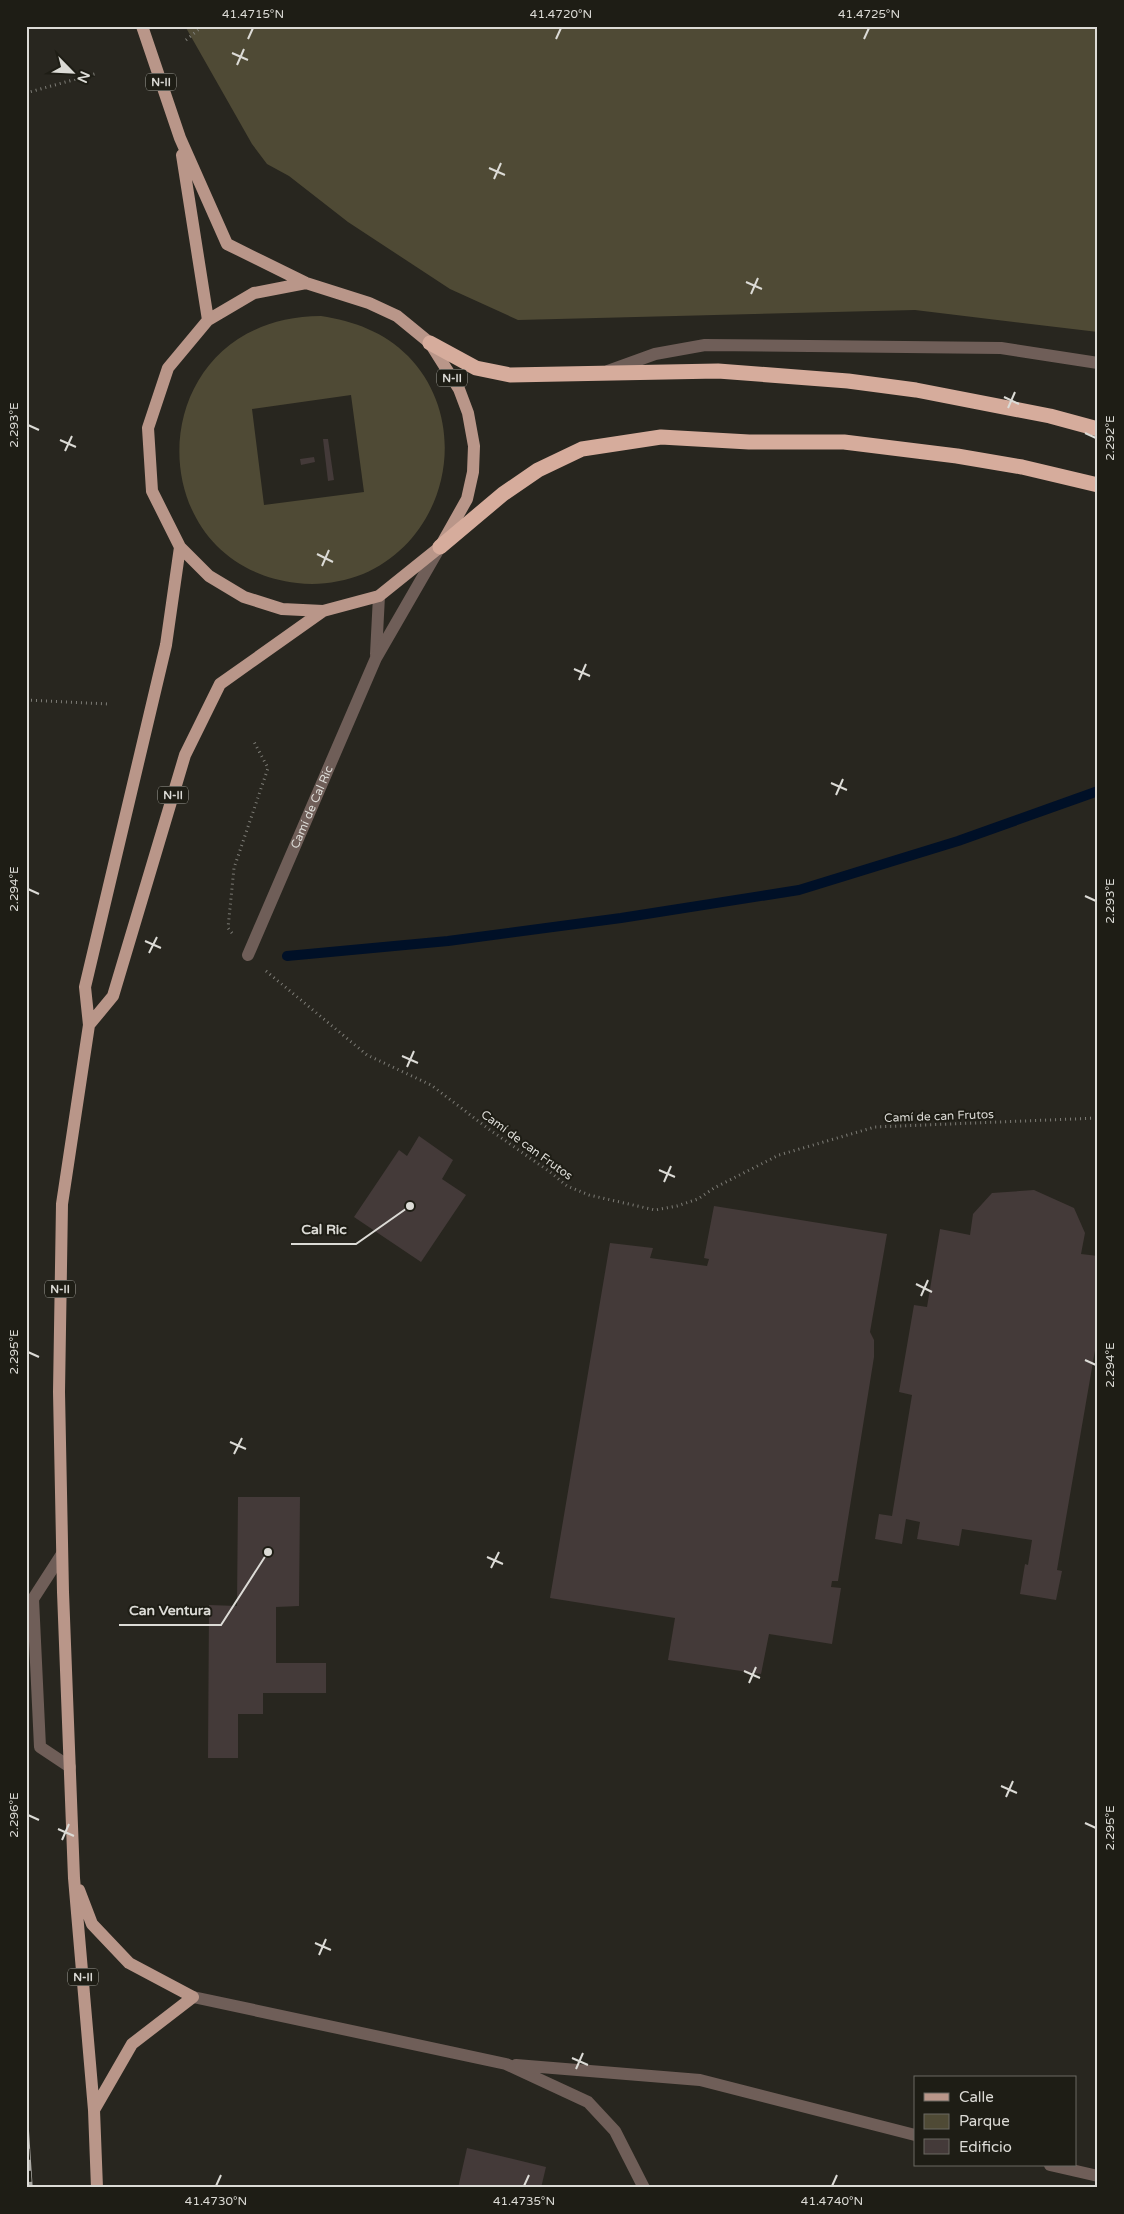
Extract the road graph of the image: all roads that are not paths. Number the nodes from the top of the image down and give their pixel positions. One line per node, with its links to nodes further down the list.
1 (142, 26): 2 (main road, N-II)
2 (180, 138): 3 (main road, N-II); 4 (main road, N-II)
3 (306, 283): 4 (main road, N-II); 5 (main road, N-II)
4 (208, 320): 10 (main road, N-II)
5 (430, 343): 7 (highway); 11 (main road, N-II)
6 (1098, 364): 7 (street)
7 (599, 374): 8 (highway)
8 (1098, 429)
9 (1098, 485): 11 (highway)
10 (180, 547): 13 (main road, N-II); 16 (main road, N-II)
11 (440, 547): 12 (main road, N-II); 14 (street, Camí de Cal Ric)
12 (379, 596): 13 (main road, N-II); 14 (street, Camí de Cal Ric)
13 (322, 611): 16 (main road, N-II)
14 (376, 658): 15 (street, Camí de Cal Ric)
15 (248, 955)
16 (90, 1025): 17 (main road, N-II)
17 (62, 1554): 18 (main road, N-II); 18 (street)
18 (70, 1767): 19 (main road, N-II)
19 (74, 1878): 20 (main road); 22 (main road, N-II)
20 (193, 1997): 21 (street); 22 (main road)
21 (506, 2064): 23 (street); 27 (street)
22 (94, 2110): 26 (main road, N-II)
23 (914, 2135)
24 (1054, 2166): 25 (street)
25 (1098, 2176)
26 (97, 2188)
27 (644, 2188)

